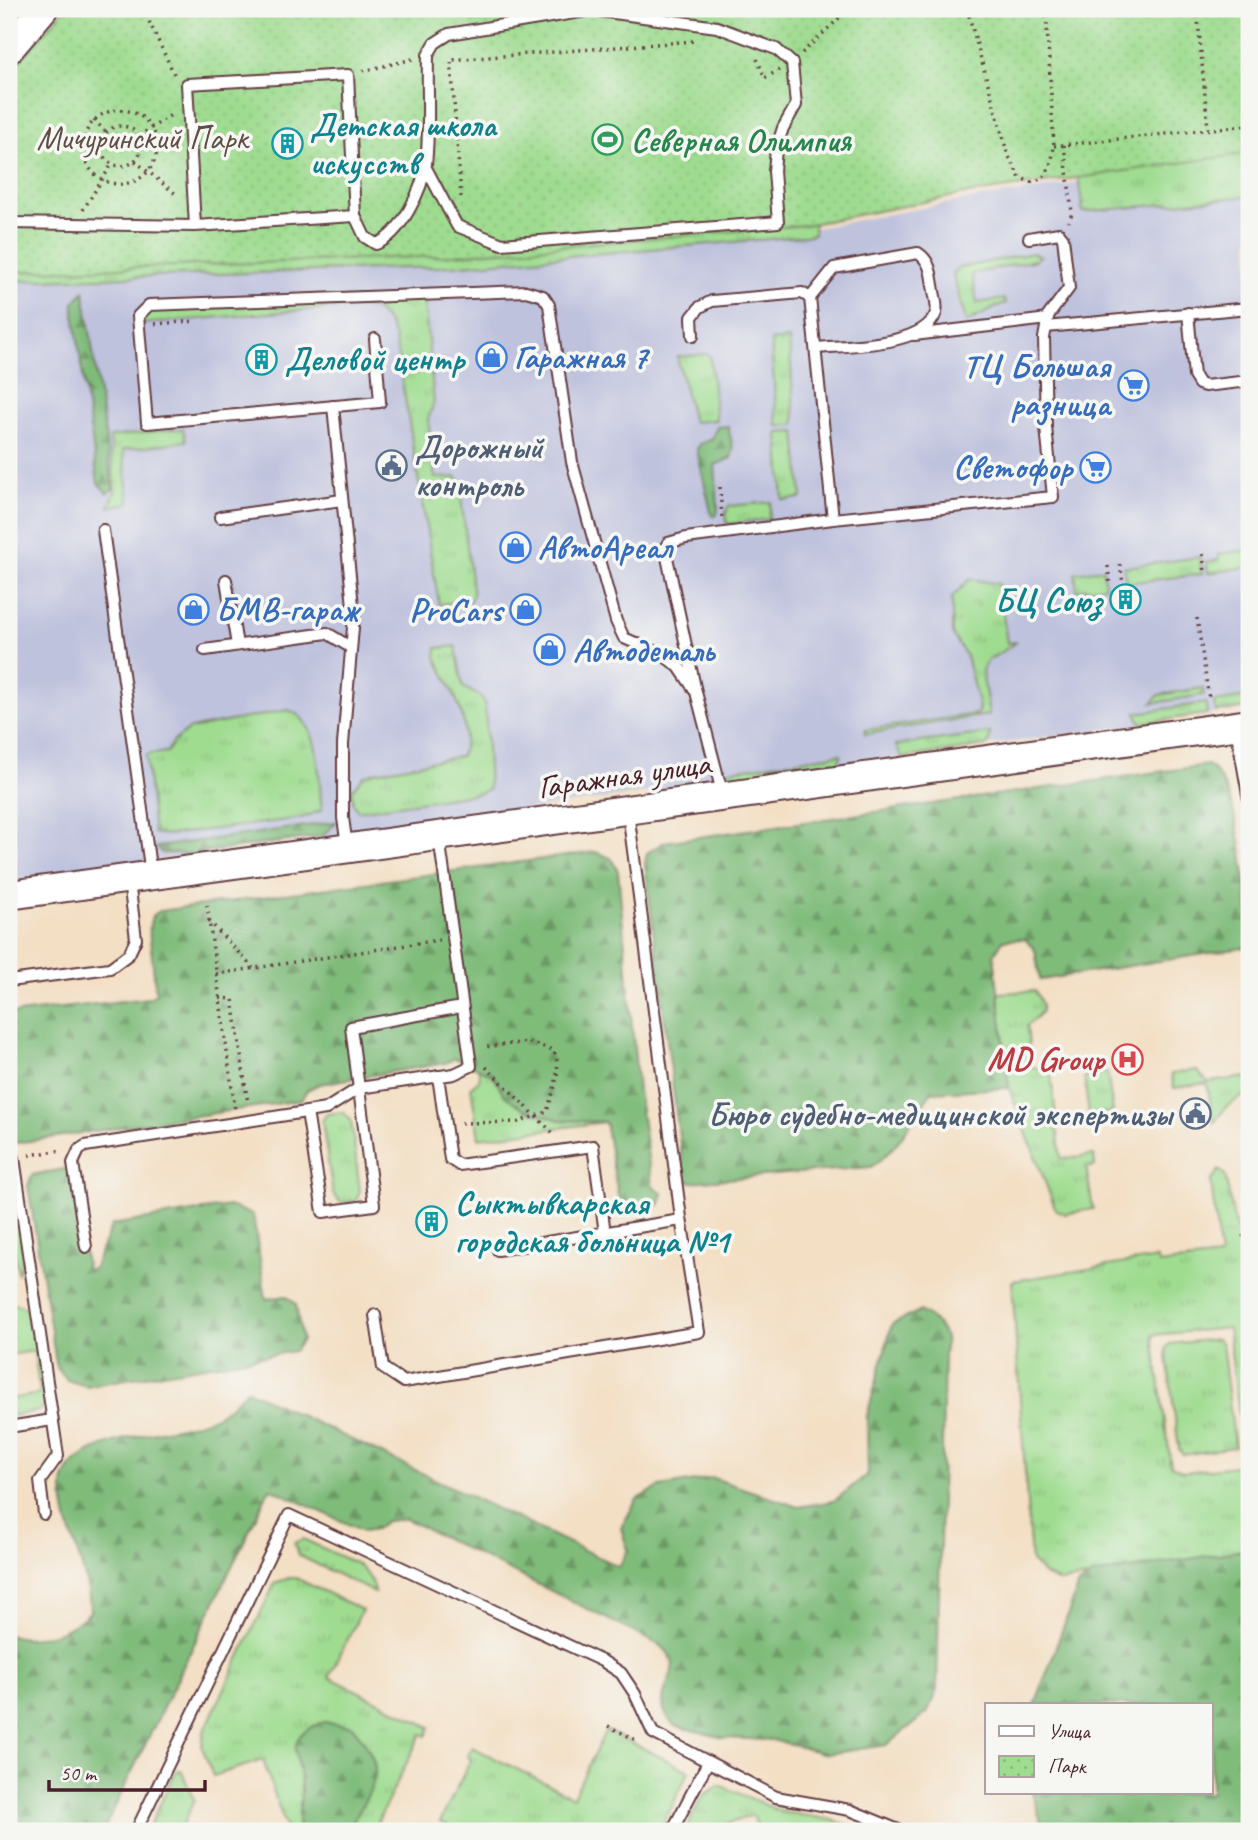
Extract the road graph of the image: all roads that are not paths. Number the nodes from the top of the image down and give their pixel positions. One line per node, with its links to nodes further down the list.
1 (43, 9): 3 (street)
2 (591, 9): 4 (lane); 4 (lane)
3 (9, 49)
4 (425, 166): 5 (lane)
5 (355, 216): 7 (lane); 7 (lane)
6 (9, 223): 7 (lane)
7 (195, 226)
8 (1029, 238): 12 (lane)
9 (810, 298): 13 (lane); 14 (lane); 16 (lane)
10 (1249, 308): 11 (lane)
11 (1188, 313): 12 (lane); 17 (lane)
12 (1047, 323): 13 (lane); 21 (lane)
13 (914, 335): 16 (lane)
14 (694, 336)
15 (375, 339): 18 (lane)
16 (816, 348): 21 (lane)
17 (1249, 381)
18 (332, 406): 19 (lane); 27 (lane)
19 (342, 500): 20 (lane); 25 (lane)
20 (220, 517)
21 (833, 519): 27 (lane)
22 (103, 530): 34 (lane)
23 (226, 580): 24 (lane)
24 (237, 645): 25 (lane); 26 (lane)
25 (350, 647): 33 (lane)
26 (205, 650)
27 (696, 692): 29 (lane)
28 (1242, 725): 29 (street, Гаражная улица); 30 (lane)
29 (723, 796): 31 (street, Гаражная улица)
30 (1249, 800)
31 (628, 810): 32 (street, Гаражная улица); 42 (lane)
32 (439, 837): 33 (street, Гаражная улица); 37 (lane)
33 (347, 849): 34 (street, Гаражная улица)
34 (140, 877): 35 (street, Гаражная улица); 36 (lane)
35 (9, 895)
36 (9, 981)
37 (463, 1007): 38 (lane); 39 (lane)
38 (438, 1076): 39 (lane); 43 (lane)
39 (359, 1088): 40 (lane); 40 (lane)
40 (307, 1112): 44 (lane)
41 (11, 1158): 47 (lane)
42 (681, 1220): 43 (lane); 46 (lane)
43 (605, 1233): 45 (lane)
44 (86, 1247)
45 (498, 1250)
46 (374, 1315)
47 (52, 1420): 48 (lane); 49 (lane)
48 (9, 1427)
49 (44, 1514)
50 (708, 1762): 51 (lane); 52 (lane); 53 (lane)
51 (136, 1831)
52 (672, 1831)
53 (901, 1831)

